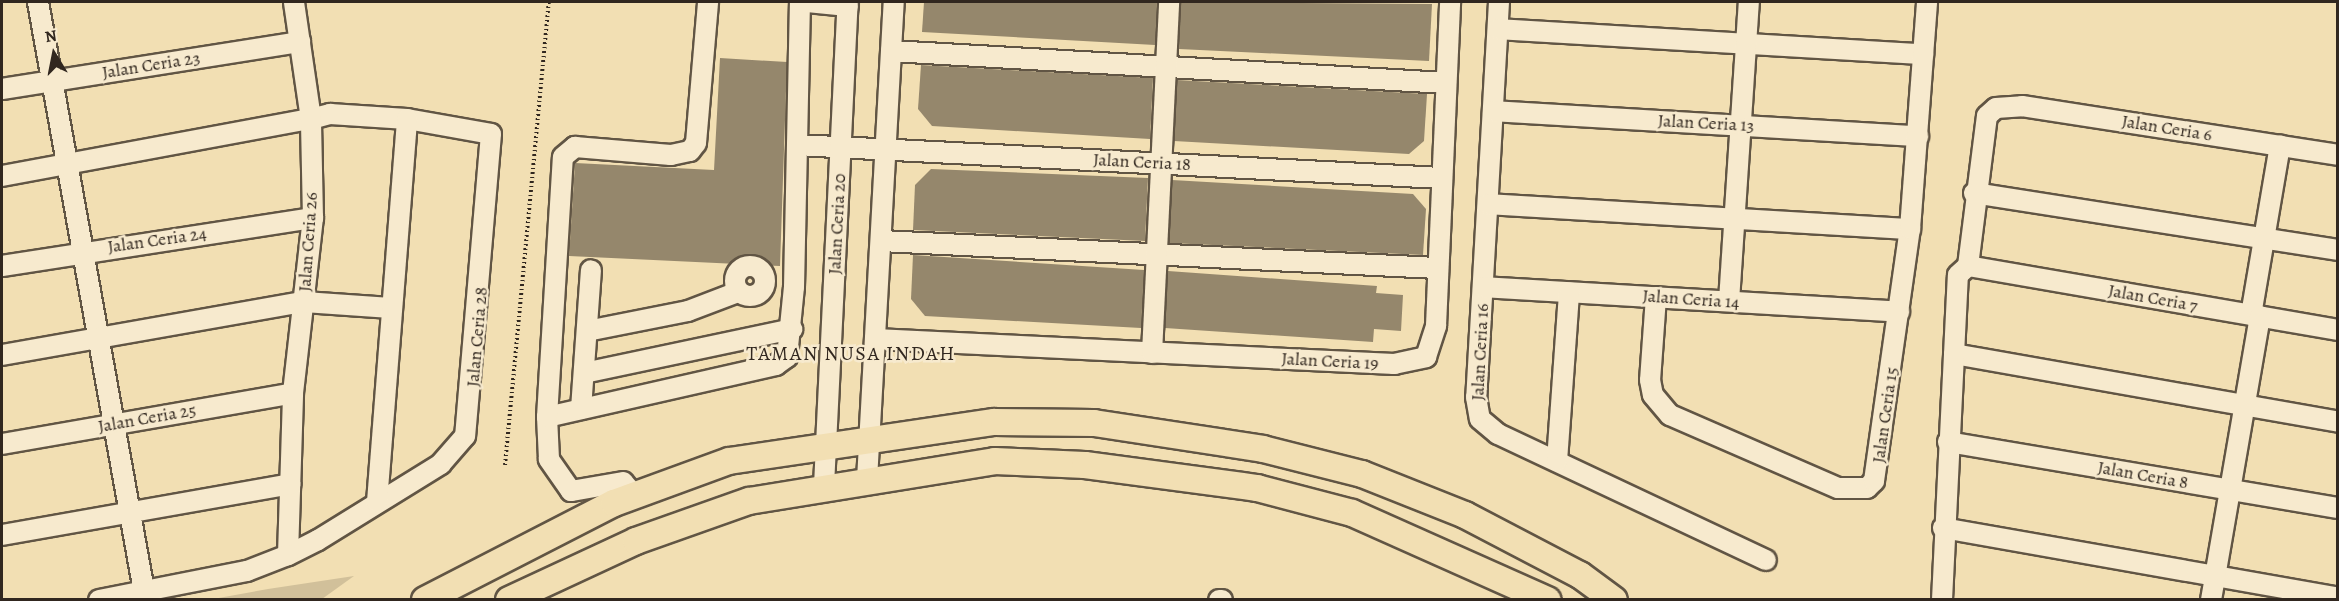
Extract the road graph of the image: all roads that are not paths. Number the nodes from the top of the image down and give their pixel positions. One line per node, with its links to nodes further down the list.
1 (38, 2): 19 (street)
2 (294, 2): 14 (street, Jalan Ceria 26)
3 (708, 2): 73 (street)
4 (800, 2): 27 (street)
5 (807, 2): 12 (street)
6 (894, 2): 16 (street)
7 (1169, 2): 18 (street)
8 (1450, 2): 20 (street, Jalan Ceria 19)
9 (1499, 2): 13 (street, Jalan Ceria 16)
10 (1749, 2): 15 (street)
11 (1927, 2): 17 (street, Jalan Ceria 15)
12 (848, 4): 29 (street, Jalan Ceria 20)
13 (1498, 29): 15 (street); 22 (street, Jalan Ceria 16)
14 (300, 42): 19 (street, Jalan Ceria 23); 23 (street, Jalan Ceria 26)
15 (1746, 44): 17 (street); 25 (street)
16 (891, 51): 18 (street); 30 (street)
17 (1923, 54): 26 (street, Jalan Ceria 15)
18 (1166, 67): 20 (street); 32 (street)
19 (53, 80): 21 (street, Jalan Ceria 23); 33 (street)
20 (1446, 83): 35 (street, Jalan Ceria 19)
21 (2, 89)
22 (1493, 111): 25 (street, Jalan Ceria 13); 37 (street, Jalan Ceria 16)
23 (311, 118): 24 (street, Jalan Ceria 28); 33 (street, Jalan Ceria 28); 38 (street, Jalan Ceria 26)
24 (407, 119): 58 (street); 86 (street, Jalan Ceria 28)
25 (1741, 126): 26 (street, Jalan Ceria 13); 39 (street)
26 (1918, 136): 40 (street, Jalan Ceria 15)
27 (797, 145): 29 (street, Jalan Ceria 18); 50 (street)
28 (2280, 145): 31 (street, Jalan Ceria 6); 36 (street, Jalan Ceria 6); 41 (street)
29 (841, 147): 30 (street, Jalan Ceria 18); 79 (street, Jalan Ceria 20)
30 (886, 149): 32 (street, Jalan Ceria 18); 42 (street)
31 (2337, 155)
32 (1161, 163): 35 (street, Jalan Ceria 18); 45 (street)
33 (68, 164): 34 (street, Jalan Ceria 28); 44 (street)
34 (2, 176)
35 (1442, 178): 48 (street, Jalan Ceria 19)
36 (1974, 193): 41 (street); 47 (street)
37 (1488, 204): 39 (street); 51 (street, Jalan Ceria 16)
38 (313, 218): 44 (street, Jalan Ceria 24); 56 (street, Jalan Ceria 26)
39 (1735, 219): 40 (street); 57 (street)
40 (1910, 229): 59 (street, Jalan Ceria 15)
41 (2264, 239): 43 (street); 60 (street)
42 (881, 241): 45 (street); 65 (street)
43 (2337, 250)
44 (83, 251): 46 (street, Jalan Ceria 24); 64 (street)
45 (1156, 254): 48 (street); 66 (street)
46 (2, 266)
47 (1968, 266): 60 (street, Jalan Ceria 7); 67 (street)
48 (1438, 268): 66 (street, Jalan Ceria 19)
49 (591, 270): 63 (street)
50 (794, 287): 52 (street); 61 (street)
51 (1483, 287): 54 (street, Jalan Ceria 14); 80 (street, Jalan Ceria 16)
52 (763, 289): 53 (street); 53 (street)
53 (738, 292): 63 (street)
54 (1569, 292): 55 (street, Jalan Ceria 14); 80 (street)
55 (1656, 297): 57 (street, Jalan Ceria 14); 59 (street, Jalan Ceria 15)
56 (304, 302): 58 (street); 64 (street); 70 (street, Jalan Ceria 26)
57 (1729, 302): 59 (street, Jalan Ceria 14)
58 (391, 308): 86 (street)
59 (1899, 312)
60 (2256, 316): 62 (street, Jalan Ceria 7); 71 (street)
61 (792, 329): 69 (street); 72 (street)
62 (2337, 330)
63 (586, 331): 69 (street)
64 (99, 338): 68 (street); 75 (street)
65 (875, 339): 66 (street, Jalan Ceria 19); 76 (street)
66 (1152, 353)
67 (1954, 354): 71 (street); 77 (street)
68 (2, 355)
69 (584, 373): 72 (street)
70 (293, 393): 75 (street, Jalan Ceria 25); 82 (street, Jalan Ceria 26)
71 (2245, 407): 74 (street); 84 (street)
72 (581, 409): 73 (street)
73 (547, 417): 85 (street)
74 (2337, 422)
75 (114, 423): 78 (street, Jalan Ceria 25); 88 (street)
76 (870, 440): 79 (main road); 81 (street); 100 (main road)
77 (1948, 442): 84 (street, Jalan Ceria 8); 89 (street)
78 (2, 444)
79 (827, 447): 83 (street, Jalan Ceria 20); 85 (main road)
80 (1557, 461): 92 (street, Jalan Ceria 16)
81 (867, 480): 83 (main road); 99 (main road)
82 (291, 484): 88 (street); 91 (street)
83 (824, 486): 98 (main road)
84 (2230, 490): 87 (street, Jalan Ceria 8); 93 (street)
85 (635, 496): 97 (main road)
86 (377, 502): 91 (street, Jalan Ceria 28)
87 (2337, 508)
88 (130, 512): 90 (street); 94 (street)
89 (1942, 528): 93 (street); 101 (street)
90 (2, 535)
91 (288, 555): 94 (street, Jalan Ceria 28)
92 (1766, 560)
93 (2215, 577): 95 (street); 102 (street)
94 (144, 591): 96 (street, Jalan Ceria 28)
95 (2337, 598)
96 (99, 600)
97 (425, 600)
98 (508, 600)
99 (1547, 600)
100 (1614, 600)
101 (1942, 600)
102 (2211, 600)

